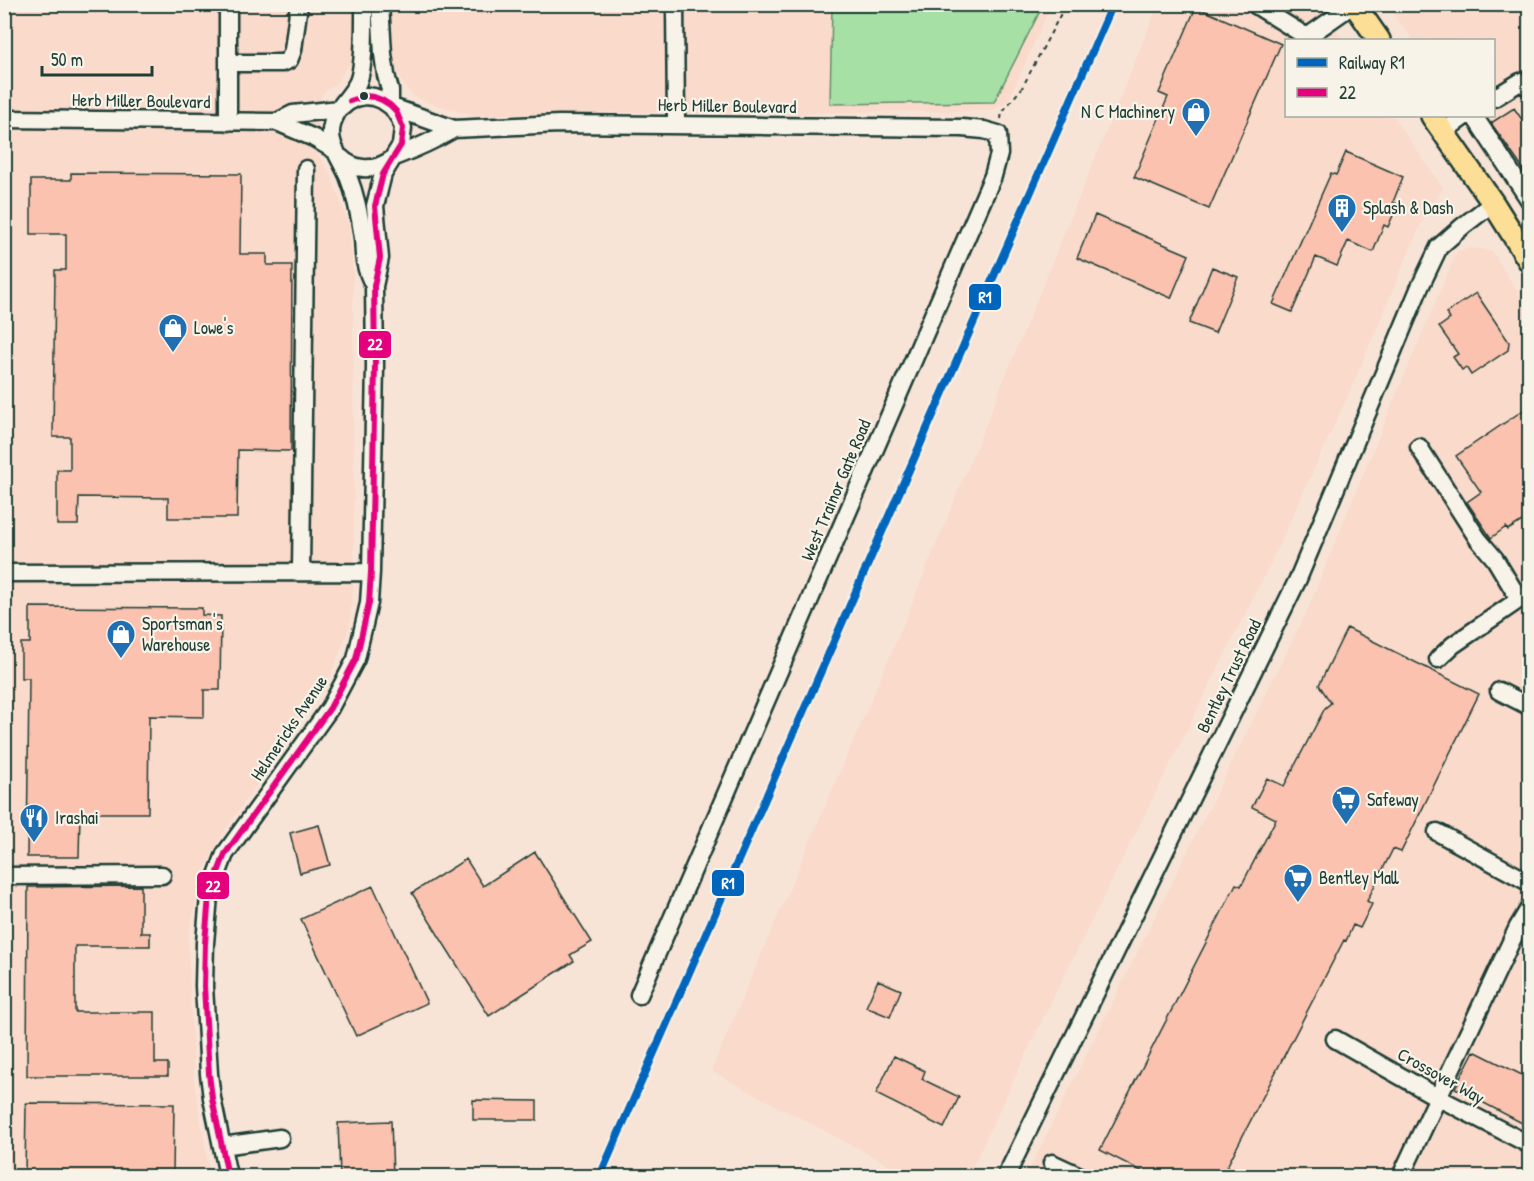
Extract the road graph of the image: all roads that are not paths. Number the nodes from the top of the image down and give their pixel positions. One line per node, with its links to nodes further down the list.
1 (228, 4): 9 (street)
2 (299, 4): 9 (street)
3 (364, 4): 13 (street, Helmericks Avenue)
4 (381, 4): 12 (street, Helmericks Avenue)
5 (675, 4): 19 (street)
6 (1254, 4): 7 (street)
7 (1354, 4): 8 (main road)
8 (1378, 39)
9 (228, 63): 17 (street)
10 (1530, 88): 11 (street)
11 (1495, 97)
12 (391, 106): 13 (street, Herb Miller Boulevard); 21 (street, Herb Miller Boulevard); 24 (street, Helmericks Avenue)
13 (340, 108): 18 (street, Herb Miller Boulevard); 23 (street, Helmericks Avenue)
14 (1462, 117): 20 (street)
15 (1474, 117): 26 (street)
16 (4, 119): 17 (street, Herb Miller Boulevard)
17 (228, 122): 18 (street, Herb Miller Boulevard)
18 (277, 122): 23 (street, Herb Miller Boulevard)
19 (676, 124): 21 (street, Herb Miller Boulevard); 22 (street, Herb Miller Boulevard)
20 (1437, 124): 27 (main road)
21 (454, 129): 24 (street, Herb Miller Boulevard)
22 (998, 134): 43 (street, West Trainor Gate Road)
23 (337, 153): 24 (street, Herb Miller Boulevard); 29 (street, Helmericks Avenue)
24 (393, 158): 29 (street, Helmericks Avenue)
25 (306, 169): 31 (street)
26 (1530, 201)
27 (1493, 203): 28 (main road); 51 (street, Bentley Trust Road)
28 (1530, 262)
29 (374, 286): 32 (street, Helmericks Avenue)
30 (1419, 447): 34 (street)
31 (301, 572): 32 (street); 33 (street)
32 (371, 572): 48 (street, Helmericks Avenue)
33 (4, 573)
34 (1524, 596): 35 (street)
35 (1438, 660)
36 (1499, 691): 37 (street)
37 (1530, 707)
38 (1437, 832): 41 (street)
39 (162, 875): 40 (street)
40 (4, 876)
41 (1530, 883)
42 (1530, 907): 45 (street)
43 (639, 995)
44 (1335, 1039): 45 (street, Crossover Way)
45 (1437, 1097): 47 (street, Crossover Way); 53 (street)
46 (280, 1138): 48 (street)
47 (1530, 1145)
48 (222, 1146): 50 (street, Helmericks Avenue)
49 (1052, 1163): 52 (street)
50 (228, 1176)
51 (1006, 1176)
52 (1080, 1176)
53 (1401, 1176)

